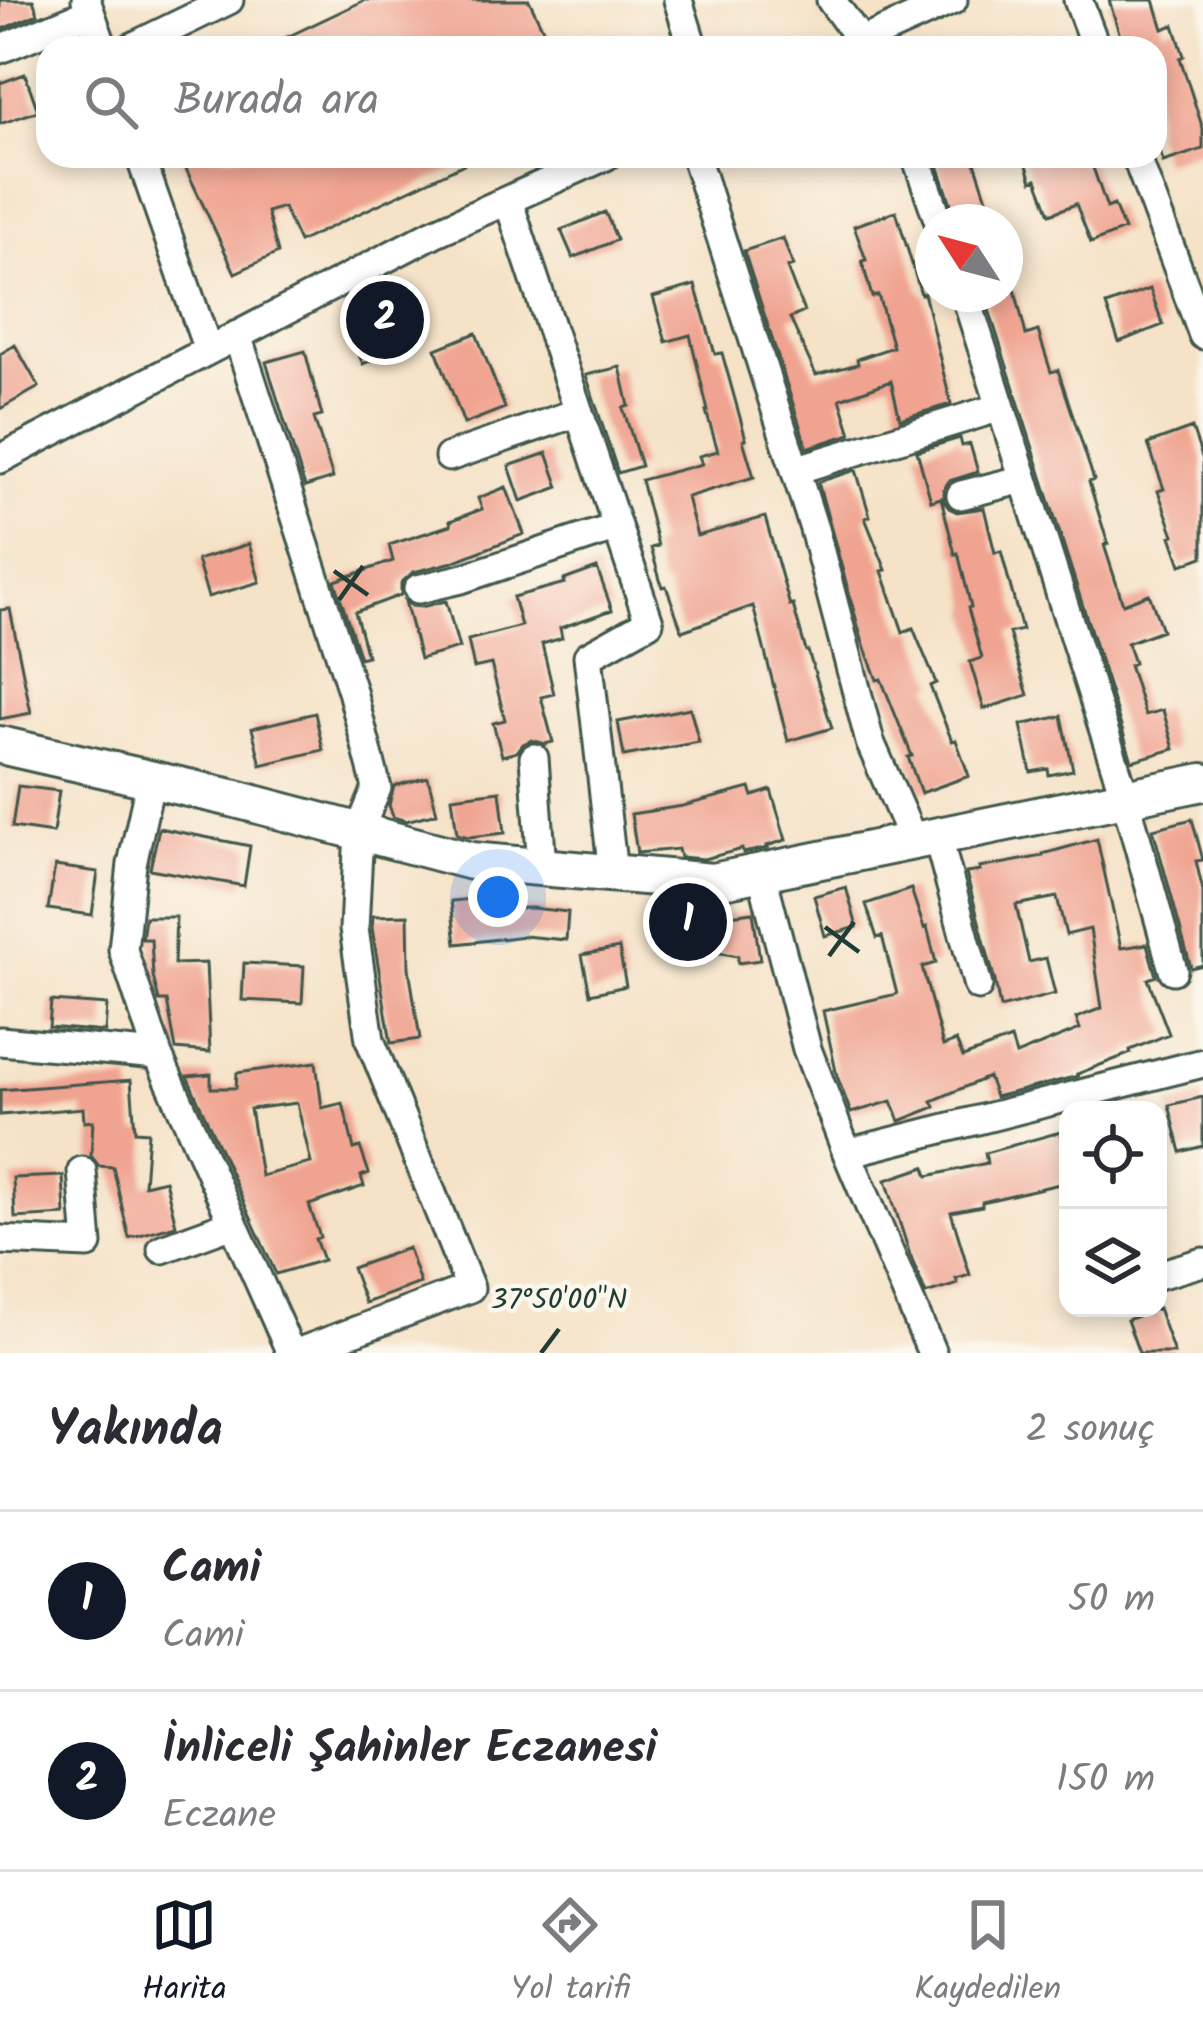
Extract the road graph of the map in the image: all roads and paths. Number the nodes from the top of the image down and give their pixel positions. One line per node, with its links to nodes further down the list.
1 (229, 0): 8 (street)
2 (678, 0): 9 (street)
3 (831, 0): 10 (street)
4 (953, 0): 11 (street)
5 (1078, 0): 12 (street)
6 (88, 6): 7 (street); 13 (street)
7 (99, 36)
8 (155, 36)
9 (689, 36)
10 (852, 36)
11 (879, 36)
12 (1092, 36)
13 (0, 49)
14 (144, 168): 24 (street)
15 (579, 168): 19 (street)
16 (699, 168): 29 (street)
17 (920, 168): 20 (street)
18 (1140, 168): 23 (street)
19 (508, 200): 22 (street); 26 (street)
20 (933, 204)
21 (971, 312): 25 (street)
22 (237, 335): 24 (street); 39 (street)
23 (1203, 335)
24 (208, 350): 28 (street)
25 (1001, 407): 29 (street); 30 (street)
26 (579, 412): 27 (street); 32 (street)
27 (449, 457)
28 (0, 459)
29 (795, 470): 40 (street)
30 (1024, 479): 31 (street); 38 (street)
31 (961, 495)
32 (617, 527): 33 (street); 43 (street)
33 (418, 589)
34 (0, 746): 36 (street)
35 (534, 758): 41 (street)
36 (151, 779): 39 (street); 47 (street)
37 (1203, 782): 38 (street)
38 (1125, 797): 40 (street); 44 (street)
39 (358, 831): 41 (street); 56 (street)
40 (925, 837): 42 (street); 45 (street)
41 (542, 867): 43 (street)
42 (761, 872): 43 (street); 49 (street)
43 (614, 873)
44 (1173, 970)
45 (978, 986)
46 (0, 1041): 47 (street)
47 (158, 1055): 51 (street)
48 (1203, 1063): 49 (street)
49 (847, 1153): 58 (street)
50 (82, 1172): 52 (street)
51 (233, 1223): 53 (street); 57 (street)
52 (0, 1240)
53 (162, 1249)
54 (1203, 1262): 55 (street)
55 (1167, 1272)
56 (362, 1342): 57 (street)
57 (294, 1353)
58 (932, 1353)

